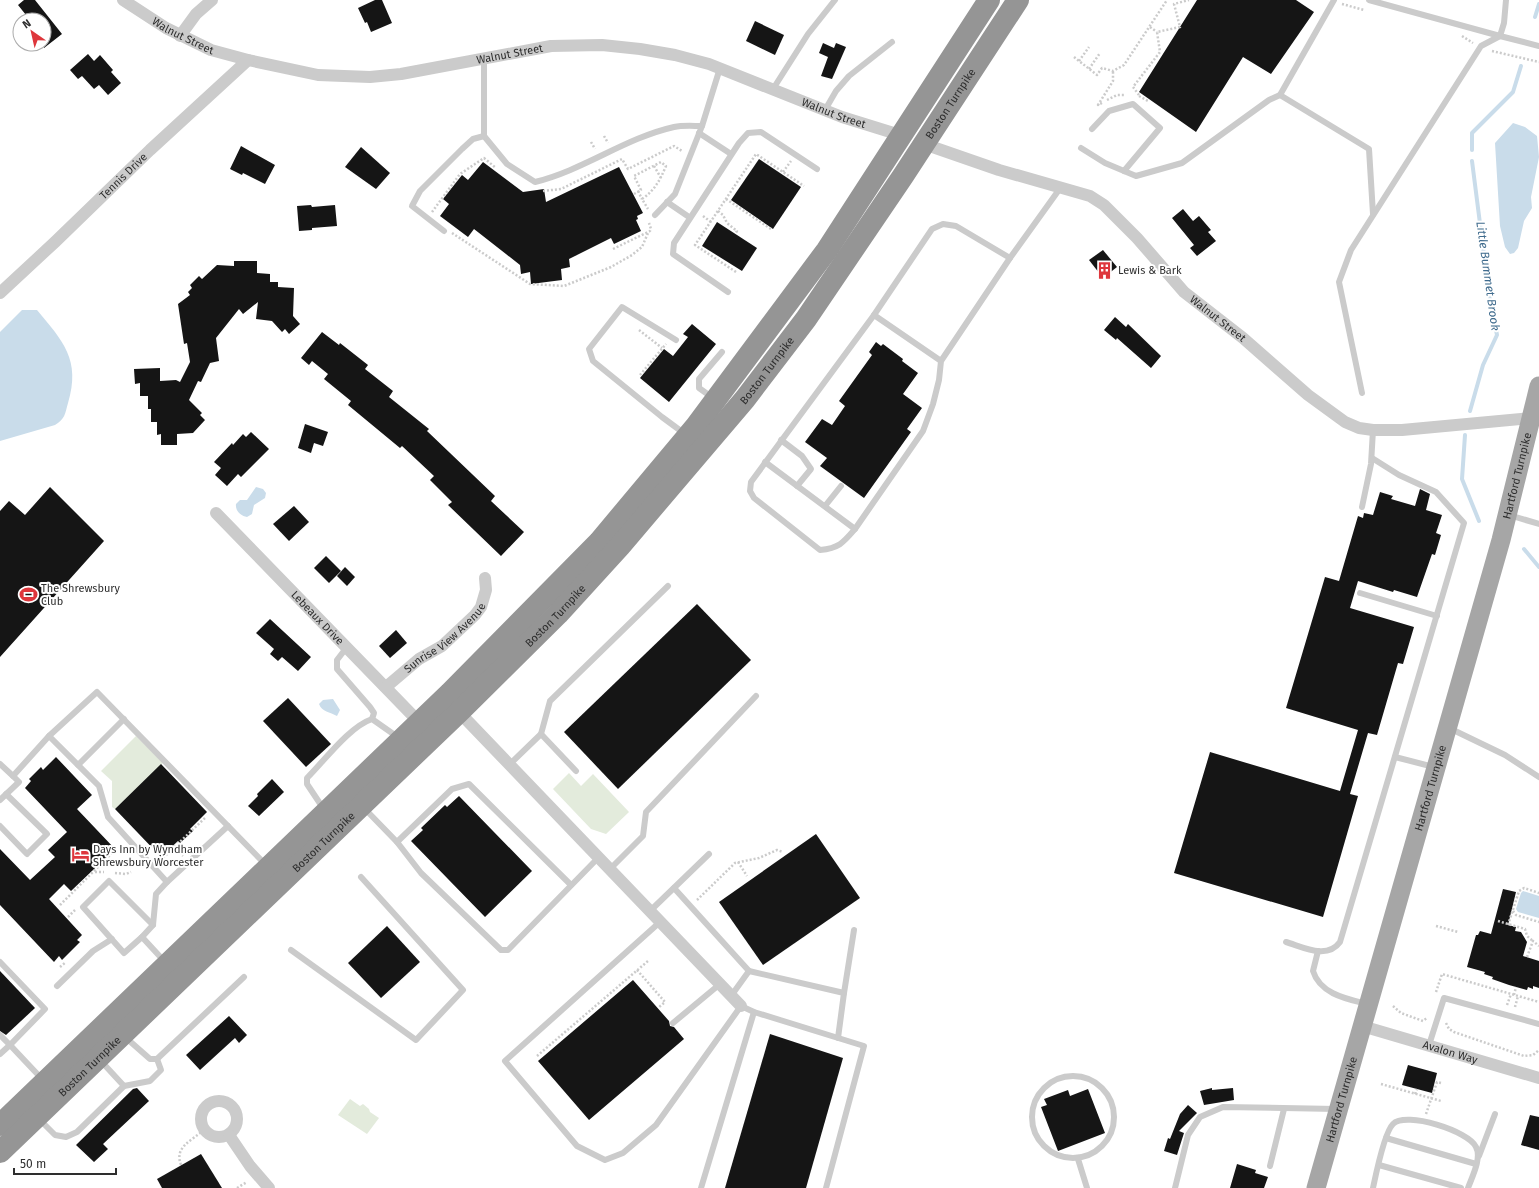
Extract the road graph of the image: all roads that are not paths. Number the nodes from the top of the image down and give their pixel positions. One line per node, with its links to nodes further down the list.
1 (123, 0): 9 (street, Walnut Street)
2 (212, 0): 9 (street)
3 (835, 0): 16 (lane)
4 (989, 0): 23 (highway, Boston Turnpike)
5 (1018, 0): 24 (highway, Boston Turnpike)
6 (1334, 0): 17 (lane)
7 (1369, 0): 10 (lane)
8 (1506, 0): 10 (lane)
9 (180, 36): 14 (street, Walnut Street)
10 (1500, 36): 12 (lane); 31 (lane)
11 (892, 42): 18 (lane)
12 (1539, 46)
13 (484, 58): 14 (street, Walnut Street); 15 (street, Walnut Street); 22 (lane)
14 (248, 60): 36 (street, Tennis Drive)
15 (720, 68): 16 (street, Walnut Street); 19 (lane)
16 (773, 89): 18 (street, Walnut Street)
17 (1280, 95): 28 (lane); 31 (lane)
18 (825, 110): 23 (street, Walnut Street)
19 (702, 126): 21 (lane); 22 (lane)
20 (1092, 129): 28 (lane)
21 (699, 133): 26 (lane); 30 (lane)
22 (484, 136): 34 (lane)
23 (900, 136): 44 (highway, Boston Turnpike)
24 (924, 144): 29 (street, Walnut Street); 66 (highway, Boston Turnpike)
25 (1081, 148): 28 (lane)
26 (731, 154): 27 (lane); 33 (lane)
27 (817, 169)
28 (1124, 171)
29 (1061, 187): 35 (lane); 46 (street, Walnut Street)
30 (667, 202): 32 (lane); 33 (lane)
31 (1373, 214): 43 (lane)
32 (655, 215)
33 (689, 218): 37 (lane)
34 (444, 232)
35 (1010, 258): 38 (lane); 41 (lane)
36 (0, 292)
37 (728, 292)
38 (874, 315): 41 (lane); 48 (lane)
39 (673, 338): 47 (lane)
40 (722, 352): 44 (lane)
41 (941, 361): 58 (lane)
42 (1539, 386): 45 (main road, Hartford Turnpike)
43 (1362, 394)
44 (716, 400): 47 (highway, Boston Turnpike)
45 (1535, 420): 46 (street, Walnut Street); 56 (main road, Hartford Turnpike)
46 (1373, 430): 49 (lane)
47 (688, 436): 69 (highway, Boston Turnpike)
48 (781, 440): 50 (lane); 51 (lane)
49 (1372, 458): 54 (lane); 62 (lane)
50 (765, 462): 51 (lane); 58 (lane)
51 (797, 486): 53 (lane)
52 (841, 486): 53 (lane)
53 (825, 506): 58 (lane)
54 (1362, 507)
55 (216, 513): 63 (street, Lebeaux Drive)
56 (1508, 515): 57 (lane); 70 (main road, Hartford Turnpike)
57 (1539, 524)
58 (855, 529)
59 (485, 578): 64 (street, Sunrise View Avenue)
60 (668, 586): 71 (lane)
61 (1360, 593): 62 (lane)
62 (1437, 616): 74 (lane)
63 (347, 648): 64 (street, Lebeaux Drive); 68 (lane)
64 (386, 687): 69 (street, Lebeaux Drive)
65 (756, 696): 92 (lane)
66 (459, 712): 77 (street); 84 (highway, Boston Turnpike)
67 (124, 719): 72 (lane); 76 (lane); 87 (lane)
68 (372, 719): 73 (lane); 85 (lane)
69 (419, 722): 73 (highway, Boston Turnpike)
70 (1447, 727): 78 (main road, Hartford Turnpike); 81 (lane)
71 (541, 734): 77 (lane); 79 (lane)
72 (49, 736): 76 (lane); 80 (lane)
73 (401, 739): 85 (highway, Boston Turnpike)
74 (1395, 757): 78 (lane); 105 (lane)
75 (0, 764): 80 (lane)
76 (78, 765): 94 (lane)
77 (509, 765): 90 (street)
78 (1436, 768): 114 (main road, Hartford Turnpike)
79 (576, 771)
80 (13, 776): 82 (lane)
81 (1539, 777)
82 (6, 794): 83 (lane); 86 (lane)
83 (0, 800)
84 (362, 805): 88 (lane); 120 (highway, Boston Turnpike)
85 (325, 811): 91 (highway, Boston Turnpike)
86 (0, 826)
87 (228, 826): 91 (lane); 94 (lane)
88 (397, 842): 95 (lane); 95 (lane)
89 (708, 854): 96 (lane)
90 (598, 858): 92 (street); 95 (lane)
91 (269, 868): 107 (highway, Boston Turnpike)
92 (609, 870): 97 (street)
93 (361, 877): 104 (lane)
94 (167, 882): 99 (lane)
95 (571, 885)
96 (674, 888): 97 (lane); 108 (lane)
97 (650, 911): 98 (street)
98 (660, 922): 110 (street); 115 (lane)
99 (153, 925): 101 (lane); 102 (lane)
100 (854, 930): 112 (lane)
101 (142, 937): 102 (lane); 107 (lane)
102 (112, 939): 111 (lane)
103 (1286, 942): 105 (lane)
104 (291, 950)
105 (1318, 952): 114 (lane)
106 (0, 962): 123 (lane)
107 (168, 965): 129 (highway, Boston Turnpike)
108 (749, 971): 112 (lane); 113 (lane)
109 (244, 977): 127 (lane)
110 (720, 984): 113 (street); 117 (lane)
111 (58, 986)
112 (844, 993): 122 (lane)
113 (732, 996): 115 (street)
114 (1368, 1004): 119 (main road, Hartford Turnpike)
115 (741, 1006): 116 (lane)
116 (754, 1012): 122 (lane); 144 (lane)
117 (673, 1023)
118 (1539, 1024): 124 (lane)
119 (1362, 1026): 124 (street, Avalon Way); 132 (main road, Hartford Turnpike)
120 (122, 1034): 126 (highway, Boston Turnpike); 127 (lane)
121 (0, 1035): 123 (lane)
122 (838, 1038): 145 (lane)
123 (10, 1045): 125 (lane); 129 (lane)
124 (1428, 1045): 128 (street, Avalon Way)
125 (0, 1054)
126 (98, 1058): 130 (lane); 134 (highway, Boston Turnpike)
127 (157, 1059): 130 (lane)
128 (1539, 1078)
129 (44, 1082): 135 (highway, Boston Turnpike)
130 (124, 1086): 134 (lane)
131 (1284, 1109): 132 (lane); 142 (lane); 147 (lane)
132 (1337, 1109): 148 (main road, Hartford Turnpike)
133 (1496, 1114): 140 (lane)
134 (36, 1116): 138 (highway, Boston Turnpike)
135 (0, 1125)
136 (230, 1135): 136 (street); 143 (street)
137 (1386, 1138): 140 (lane); 140 (lane); 141 (lane)
138 (0, 1152)
139 (1078, 1159): 139 (lane); 146 (lane)
140 (1477, 1162): 151 (lane)
141 (1379, 1165): 149 (lane); 150 (lane)
142 (1270, 1166)
143 (269, 1188)
144 (701, 1188)
145 (826, 1188)
146 (1087, 1188)
147 (1175, 1188)
148 (1316, 1188)
149 (1373, 1188)
150 (1461, 1188)
151 (1468, 1188)

